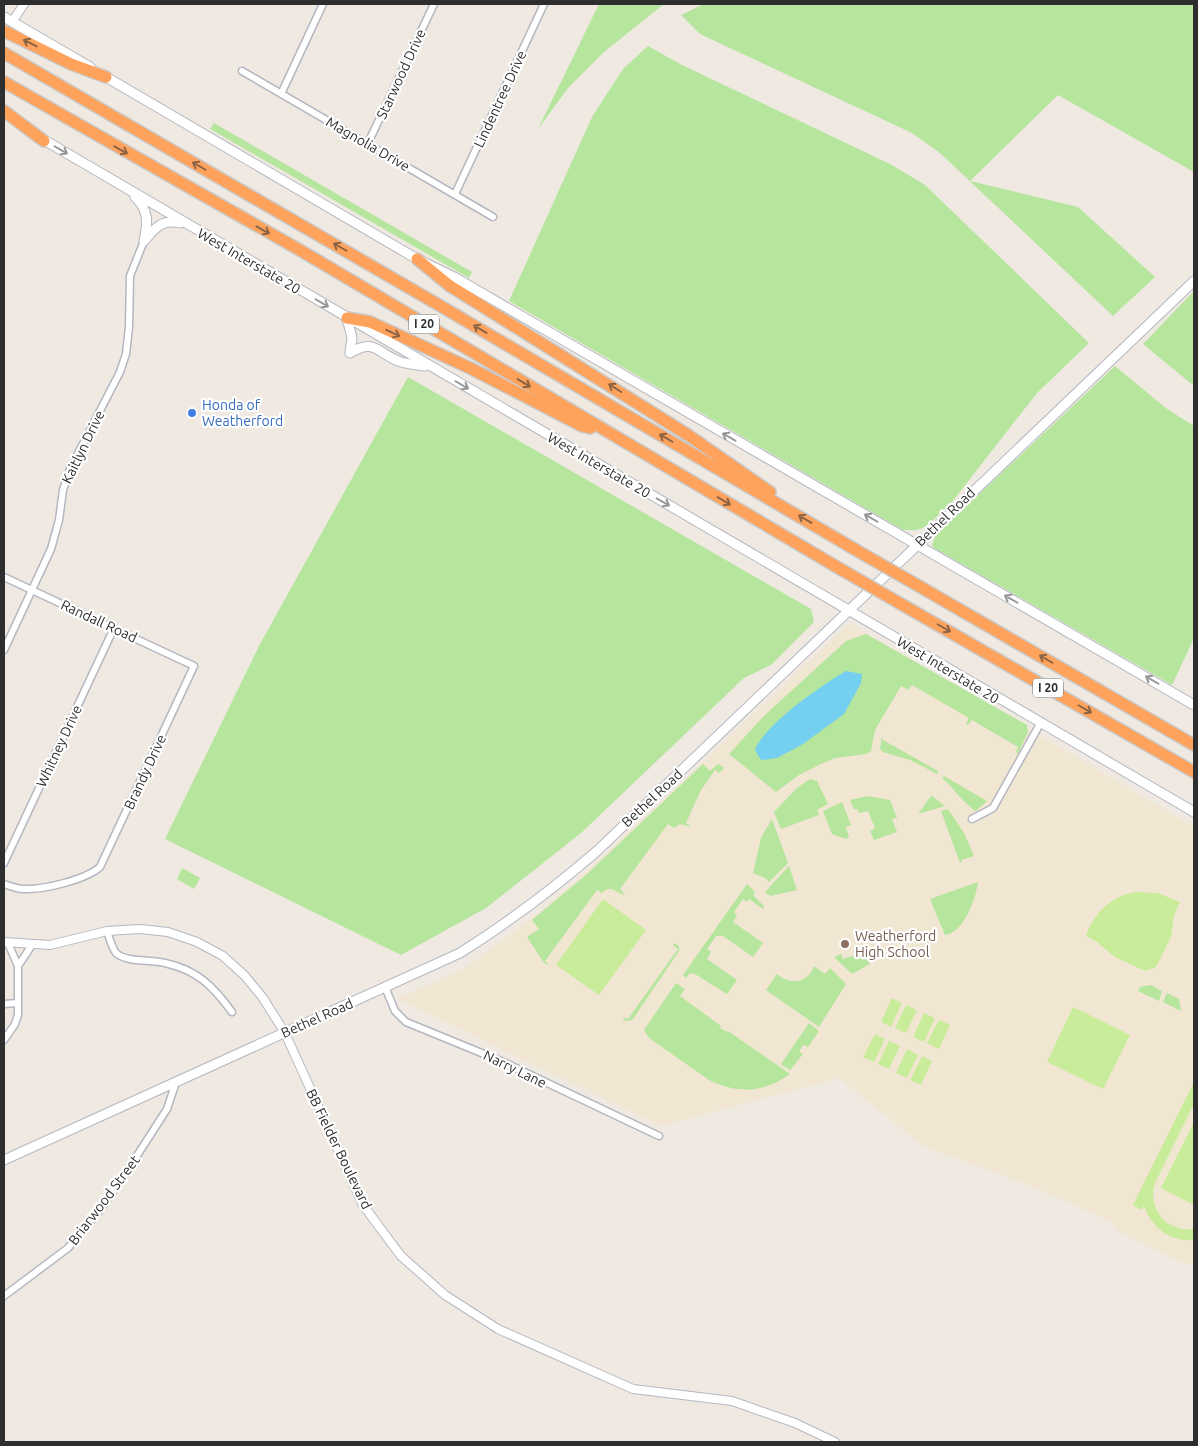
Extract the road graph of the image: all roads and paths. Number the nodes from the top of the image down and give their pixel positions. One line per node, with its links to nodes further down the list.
1 (24, 4): 6 (street)
2 (323, 4): 12 (street)
3 (434, 4): 16 (street, Starwood Drive)
4 (544, 4): 18 (street, Lindentree Drive)
5 (4, 16): 6 (main road)
6 (12, 22): 10 (main road)
7 (4, 31): 10 (highway, one-way to 7)
8 (4, 53): 27 (highway, I 20, one-way to 8)
9 (242, 72): 12 (street, Magnolia Drive)
10 (106, 77): 22 (main road)
11 (4, 82): 26 (highway, I 20, one-way to 26)
12 (281, 94): 16 (street, Magnolia Drive)
13 (4, 111): 15 (highway)
14 (4, 117): 15 (main road, West Interstate 20)
15 (44, 141): 17 (main road, West Interstate 20, one-way to 17)
16 (368, 143): 18 (street, Magnolia Drive)
17 (123, 187): 20 (main road, West Interstate 20); 21 (main road, Kaitlyn Drive)
18 (455, 194): 19 (street, Magnolia Drive)
19 (493, 217)
20 (194, 228): 21 (main road, Kaitlyn Drive); 24 (main road, West Interstate 20, one-way to 24)
21 (144, 241): 30 (street, Kaitlyn Drive)
22 (417, 259): 27 (highway, one-way to 22); 28 (main road, one-way to 22)
23 (1194, 281): 28 (main road, Bethel Road)
24 (347, 318): 25 (main road, West Interstate 20); 25 (main road); 26 (highway, one-way to 26)
25 (431, 367): 31 (main road, West Interstate 20, one-way to 31)
26 (606, 431): 38 (highway, I 20, one-way to 38, bridge)
27 (783, 506): 37 (highway, I 20, one-way to 27, bridge)
28 (916, 544): 31 (main road, Bethel Road); 35 (main road, one-way to 28)
29 (4, 577): 30 (street, Randall Road)
30 (32, 590): 32 (street, Randall Road); 33 (street, Kaitlyn Drive)
31 (849, 611): 36 (main road, West Interstate 20); 47 (main road, Bethel Road)
32 (114, 628): 34 (street, Randall Road); 41 (street, Whitney Drive)
33 (4, 650)
34 (194, 666): 42 (street, Brandy Drive)
35 (1194, 705)
36 (1040, 724): 39 (main road, West Interstate 20); 40 (street)
37 (1194, 745)
38 (1194, 772)
39 (1194, 812)
40 (972, 819)
41 (4, 863)
42 (4, 884)
43 (107, 931): 45 (street, BB Fielder Boulevard); 50 (street); 51 (street, BB Fielder Boulevard)
44 (6, 943): 45 (street, BB Fielder Boulevard); 46 (street)
45 (32, 945): 46 (street)
46 (18, 966): 49 (street)
47 (385, 988): 51 (main road, Bethel Road); 54 (street, Narry Lane)
48 (4, 1004): 49 (street)
49 (18, 1004): 52 (street)
50 (232, 1012)
51 (285, 1033): 53 (main road, Bethel Road); 57 (street, BB Fielder Boulevard)
52 (4, 1040)
53 (176, 1082): 55 (main road, Bethel Road); 56 (street, Briarwood Street)
54 (658, 1136)
55 (4, 1160)
56 (4, 1296)
57 (835, 1442)

